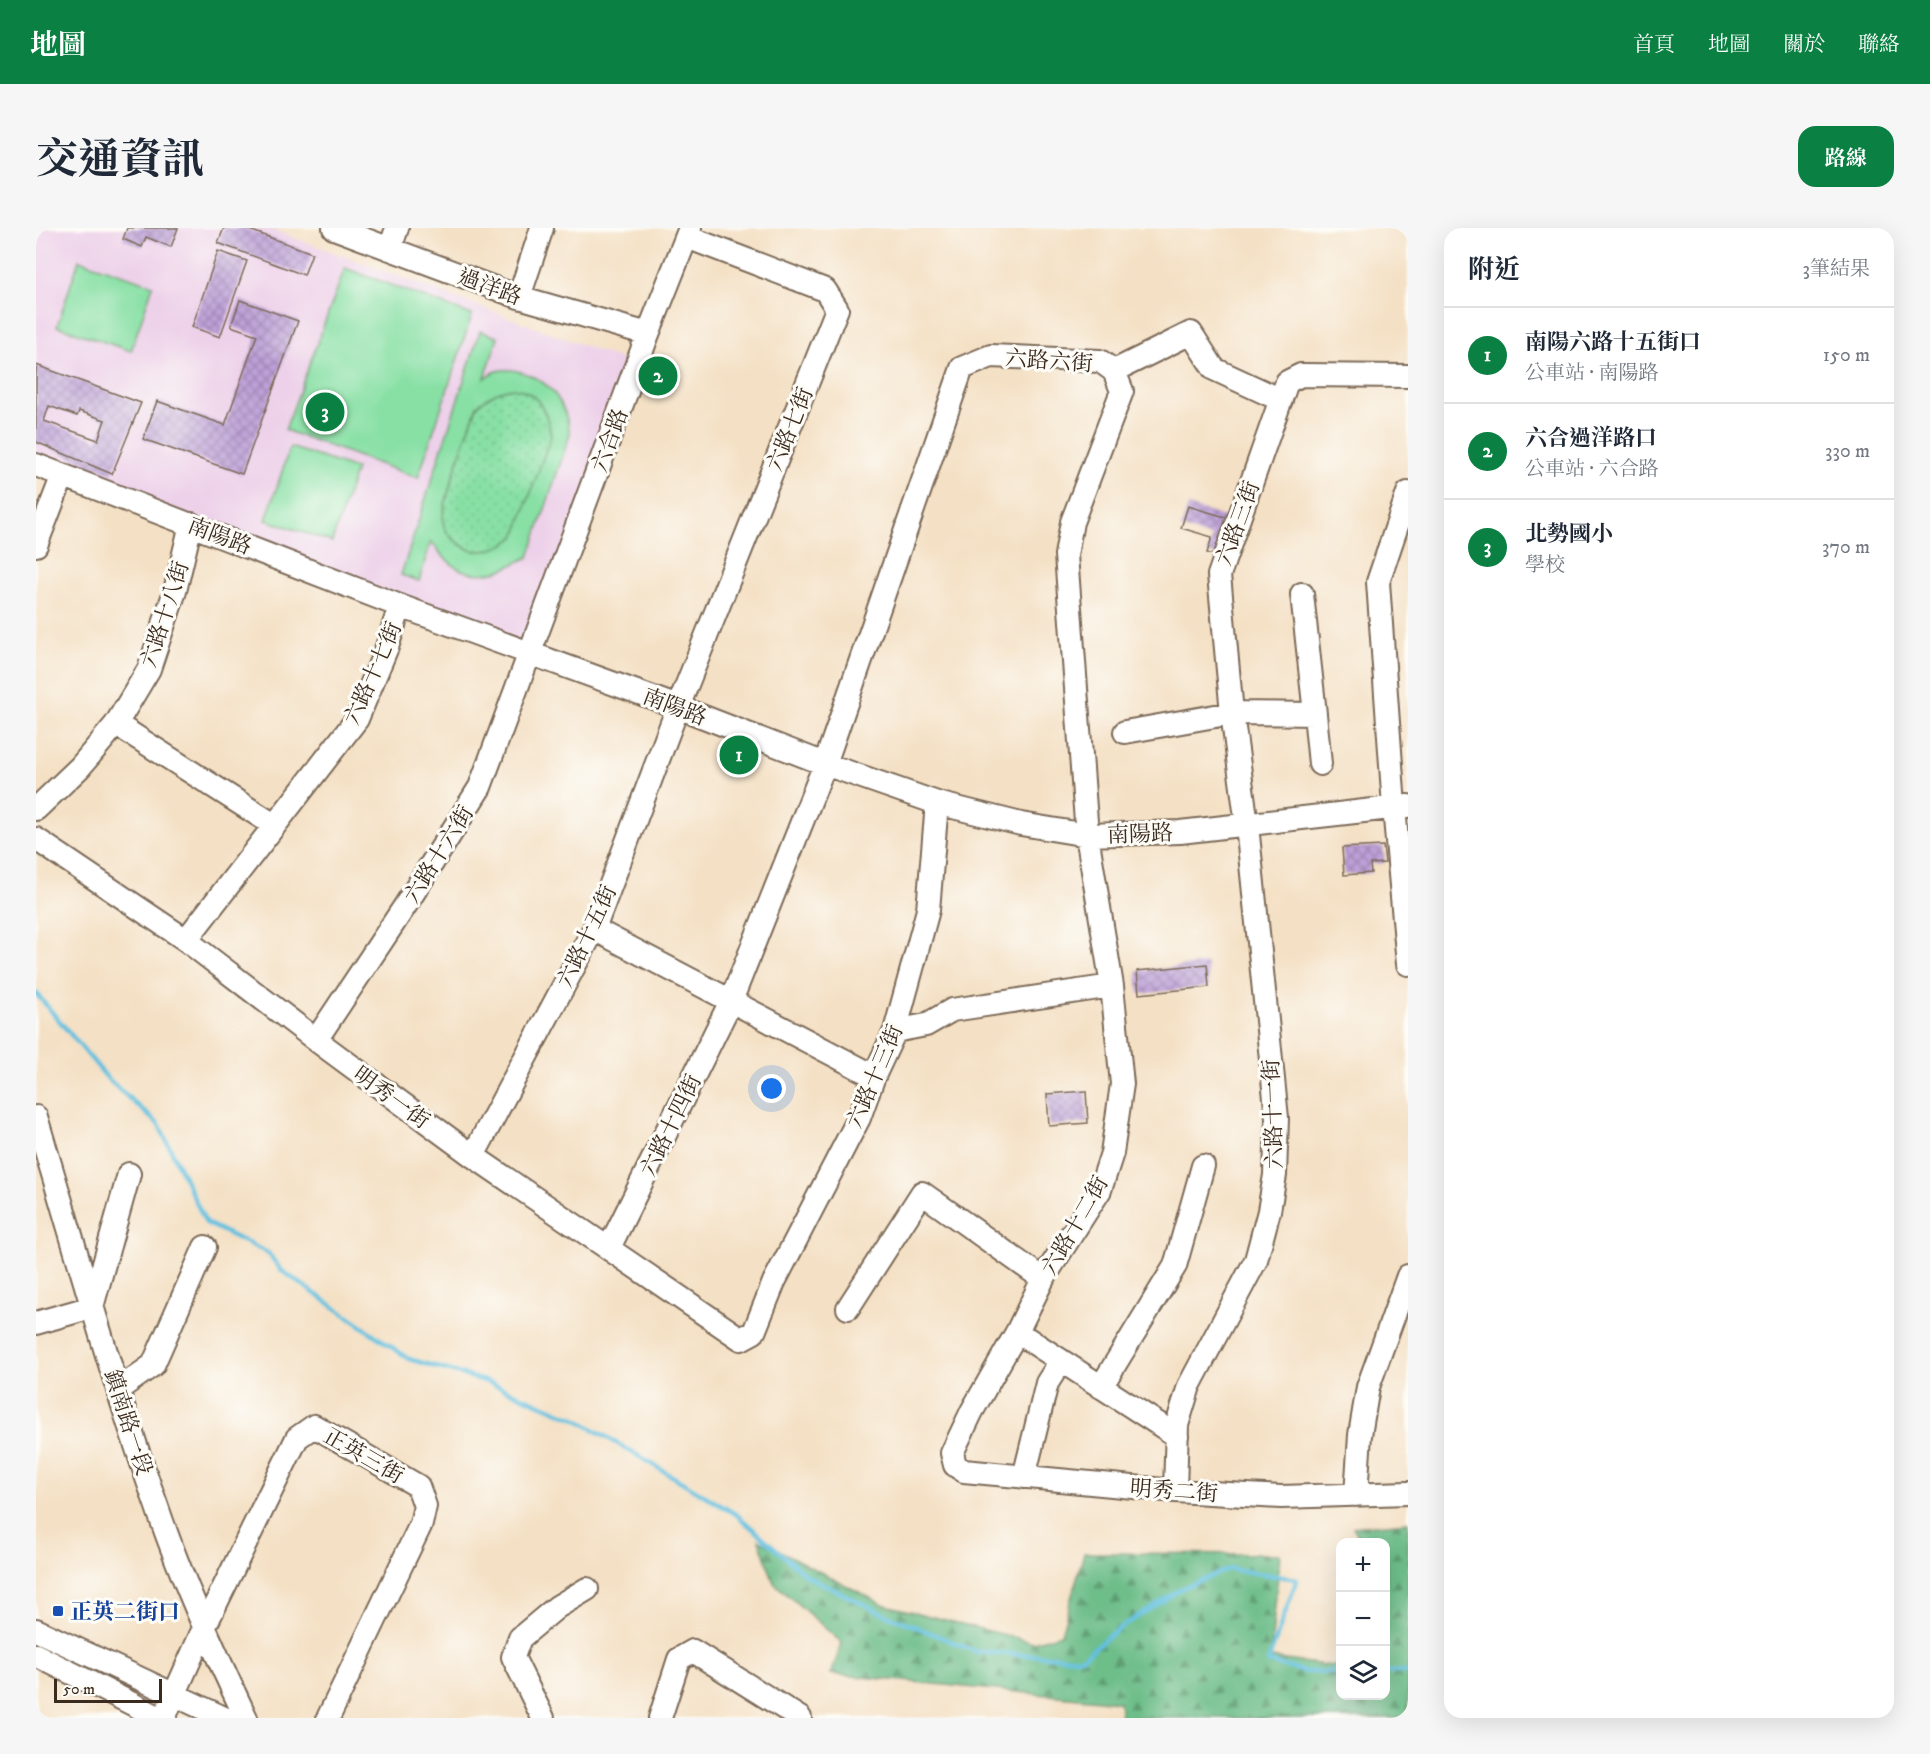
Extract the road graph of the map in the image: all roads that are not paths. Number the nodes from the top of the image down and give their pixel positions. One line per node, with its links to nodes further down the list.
1 (334, 228): 4 (street, 過洋路)
2 (542, 228): 5 (street)
3 (689, 232): 6 (street, 六合路); 18 (street, 六路七街)
4 (394, 238): 5 (street, 過洋路)
5 (519, 297): 6 (street, 過洋路)
6 (648, 334): 17 (street, 六合路)
7 (1114, 371): 9 (street); 23 (street, 六路六街); 30 (street, 六路六街)
8 (1408, 376): 9 (street, 六路三街)
9 (1281, 400): 19 (street, 六路三街)
10 (36, 465): 11 (street, 南陽路)
11 (63, 475): 13 (street, 南陽路); 14 (street)
12 (1408, 493): 26 (street)
13 (191, 524): 16 (street, 南陽路); 21 (street, 六路十八街)
14 (36, 545)
15 (1302, 594): 20 (street)
16 (400, 606): 17 (street, 南陽路); 28 (street, 六路十七街)
17 (531, 652): 18 (street, 南陽路); 38 (street, 六路十六街)
18 (678, 707): 23 (street, 南陽路); 32 (street, 六路十五街)
19 (1232, 713): 20 (street); 22 (street); 29 (street, 六路三街)
20 (1315, 714): 24 (street)
21 (116, 724): 27 (street, 六路十八街); 28 (street)
22 (1125, 732)
23 (825, 764): 25 (street, 南陽路); 36 (street, 六路十四街)
24 (1320, 764)
25 (937, 803): 30 (street, 南陽路); 37 (street, 六路十三街)
26 (1401, 807): 29 (street, 南陽路); 34 (street)
27 (36, 809)
28 (274, 825): 33 (street, 六路十七街)
29 (1247, 825): 30 (street, 南陽路); 56 (street, 六路十一街)
30 (1087, 835): 35 (street, 六路十二街)
31 (36, 839): 33 (street, 明秀一街)
32 (594, 929): 36 (street); 41 (street, 六路十五街)
33 (186, 940): 38 (street, 明秀一街)
34 (1408, 964)
35 (1112, 986): 37 (street); 47 (street, 六路十二街)
36 (731, 1001): 39 (street); 45 (street, 六路十四街)
37 (895, 1031): 39 (street, 六路十三街)
38 (316, 1040): 41 (street, 明秀一街)
39 (874, 1076): 51 (street, 六路十三街)
40 (36, 1117): 48 (street, 鎮南路一段)
41 (473, 1156): 45 (street, 明秀一街)
42 (1203, 1166): 54 (street)
43 (129, 1174): 48 (street)
44 (205, 1247): 55 (street)
45 (609, 1248): 51 (street, 明秀一街)
46 (1408, 1276): 61 (street)
47 (1043, 1279): 49 (street); 52 (street, 六路十二街)
48 (92, 1307): 50 (street); 55 (street, 鎮南路一段)
49 (848, 1308)
50 (36, 1323)
51 (754, 1332)
52 (1017, 1332): 53 (street); 57 (street, 六路十二街)
53 (1061, 1360): 54 (street); 58 (street)
54 (1101, 1387): 56 (street)
55 (119, 1389): 63 (street, 鎮南路一段)
56 (1177, 1436): 59 (street, 六路十一街)
57 (952, 1453): 58 (street, 明秀二街)
58 (1024, 1477): 59 (street, 明秀二街)
59 (1175, 1491): 61 (street, 明秀二街)
60 (1408, 1493): 61 (street, 明秀二街)
61 (1356, 1495)
62 (587, 1590): 73 (street)
63 (204, 1628): 66 (street, 正英三街); 71 (street, 鎮南路一段); 72 (street, 正英三街)
64 (36, 1630): 66 (street)
65 (36, 1655): 68 (street)
66 (176, 1694): 69 (street, 正英三街); 70 (street)
67 (658, 1717): 74 (street)
68 (160, 1718)
69 (164, 1718)
70 (224, 1718)
71 (246, 1718)
72 (328, 1718)
73 (543, 1718)
74 (800, 1718)

